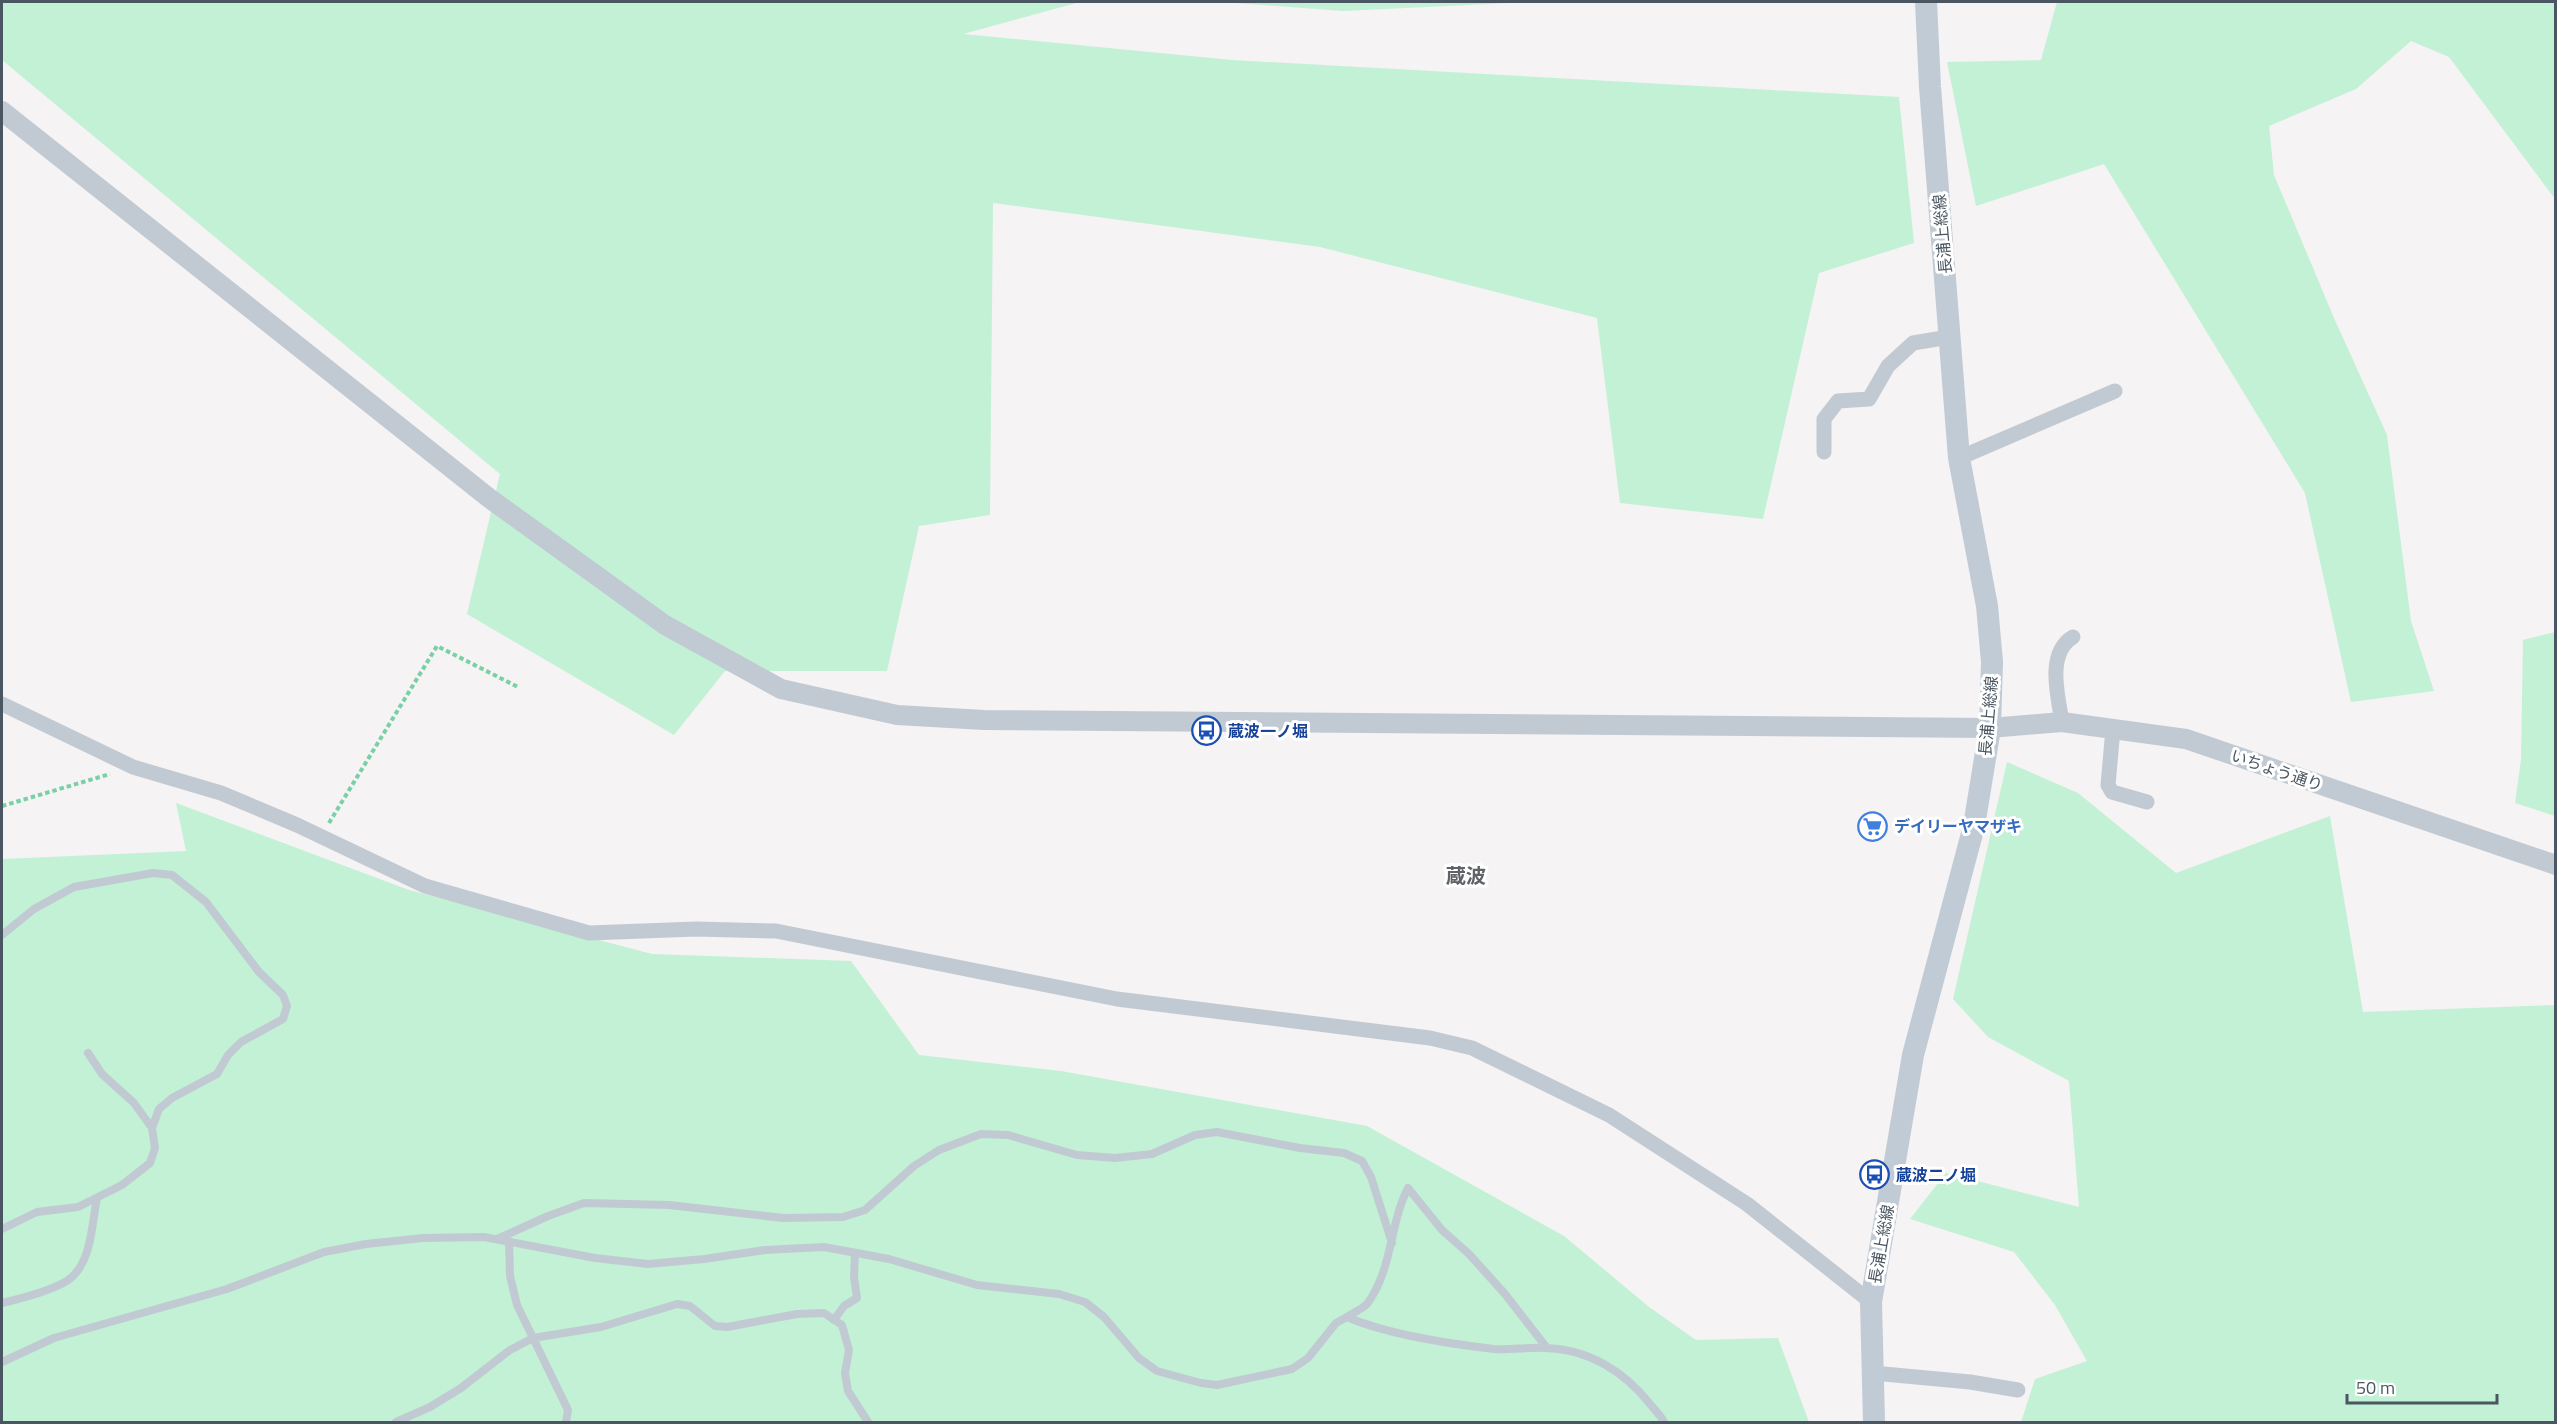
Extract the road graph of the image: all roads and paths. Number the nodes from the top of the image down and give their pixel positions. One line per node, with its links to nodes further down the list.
1 (1926, 2): 3 (main road, 長浦上総線)
2 (2, 111): 11 (street, いちょう通り)
3 (1949, 337): 5 (street); 6 (main road, 長浦上総線)
4 (2115, 391): 6 (street)
5 (1824, 452)
6 (1959, 458): 11 (main road, 長浦上総線)
7 (2073, 637): 10 (street)
8 (518, 687): 16 (path)
9 (2, 704): 13 (street)
10 (2062, 722): 11 (street, いちょう通り); 12 (street, いちょう通り)
11 (1990, 728): 27 (main road, 長浦上総線)
12 (2113, 729): 14 (street); 17 (street, いちょう通り)
13 (133, 767): 15 (path); 16 (street)
14 (2147, 802)
15 (2, 806)
16 (320, 836): 27 (street)
17 (2556, 865)
18 (2, 935): 20 (lane)
19 (88, 1053): 20 (lane)
20 (152, 1128): 21 (lane)
21 (97, 1198): 22 (lane); 28 (lane)
22 (2, 1230)
23 (497, 1239): 24 (lane); 25 (lane); 33 (lane)
24 (509, 1241): 26 (lane); 31 (lane)
25 (1392, 1243): 29 (lane); 32 (lane)
26 (855, 1253): 29 (lane); 30 (lane)
27 (1871, 1302): 34 (main road, 長浦上総線)
28 (2, 1304)
29 (1347, 1317): 32 (lane)
30 (834, 1320): 31 (lane); 38 (lane)
31 (533, 1338): 36 (lane); 37 (lane)
32 (1547, 1348): 39 (lane)
33 (2, 1362)
34 (1873, 1373): 35 (street); 40 (main road, 長浦上総線)
35 (2018, 1390)
36 (396, 1422)
37 (566, 1422)
38 (868, 1422)
39 (1664, 1422)
40 (1874, 1422)

